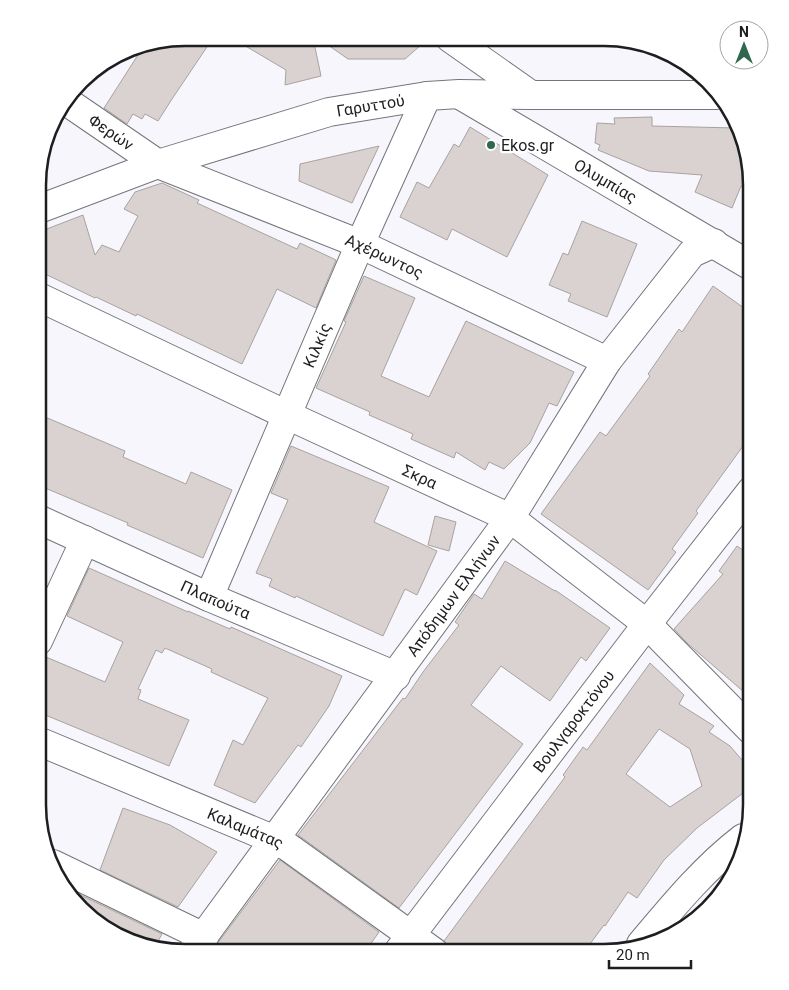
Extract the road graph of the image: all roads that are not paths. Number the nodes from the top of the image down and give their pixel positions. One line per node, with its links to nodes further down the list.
1 (462, 46): 3 (street)
2 (459, 94): 3 (street, Γαρυττού); 5 (street, Γαρυττού); 9 (street, Ολυμπίας)
3 (531, 95): 4 (street, Γαρυττού)
4 (709, 95)
5 (427, 96): 7 (street, Γαρυττού); 10 (street, Κιλκίς)
6 (72, 105): 7 (street, Φερών)
7 (158, 164): 8 (street, Γαρυττού); 10 (street, Αχέρωντος)
8 (46, 206)
9 (714, 243): 11 (street, Ολυμπίας); 13 (street, Απόδημων Ελλήνων)
10 (360, 244): 13 (street, Αχέρωντος); 14 (street, Κιλκίς)
11 (743, 260)
12 (46, 301): 14 (street, Σκρα)
13 (608, 361): 16 (street, Απόδημων Ελλήνων)
14 (287, 415): 16 (street, Σκρα); 19 (street, Κιλκίς)
15 (742, 502): 20 (street, Βουλγαροκτόνου)
16 (510, 518): 20 (street, Σκρα); 22 (street, Απόδημων Ελλήνων)
17 (46, 523): 18 (street, Πλαπούτα)
18 (85, 540): 19 (street, Πλαπούτα); 21 (street)
19 (209, 597): 22 (street, Πλαπούτα)
20 (647, 624): 23 (street, Σκρα); 32 (street, Βουλγαροκτόνου)
21 (46, 625)
22 (396, 676): 25 (street, Απόδημων Ελλήνων)
23 (742, 721)
24 (46, 744): 25 (street, Καλαμάτας)
25 (275, 840): 30 (street, Απόδημων Ελλήνων); 31 (street, Καλαμάτας)
26 (737, 843): 28 (street)
27 (63, 869): 29 (street)
28 (648, 936)
29 (196, 943)
30 (199, 943)
31 (403, 943)
32 (405, 943)

